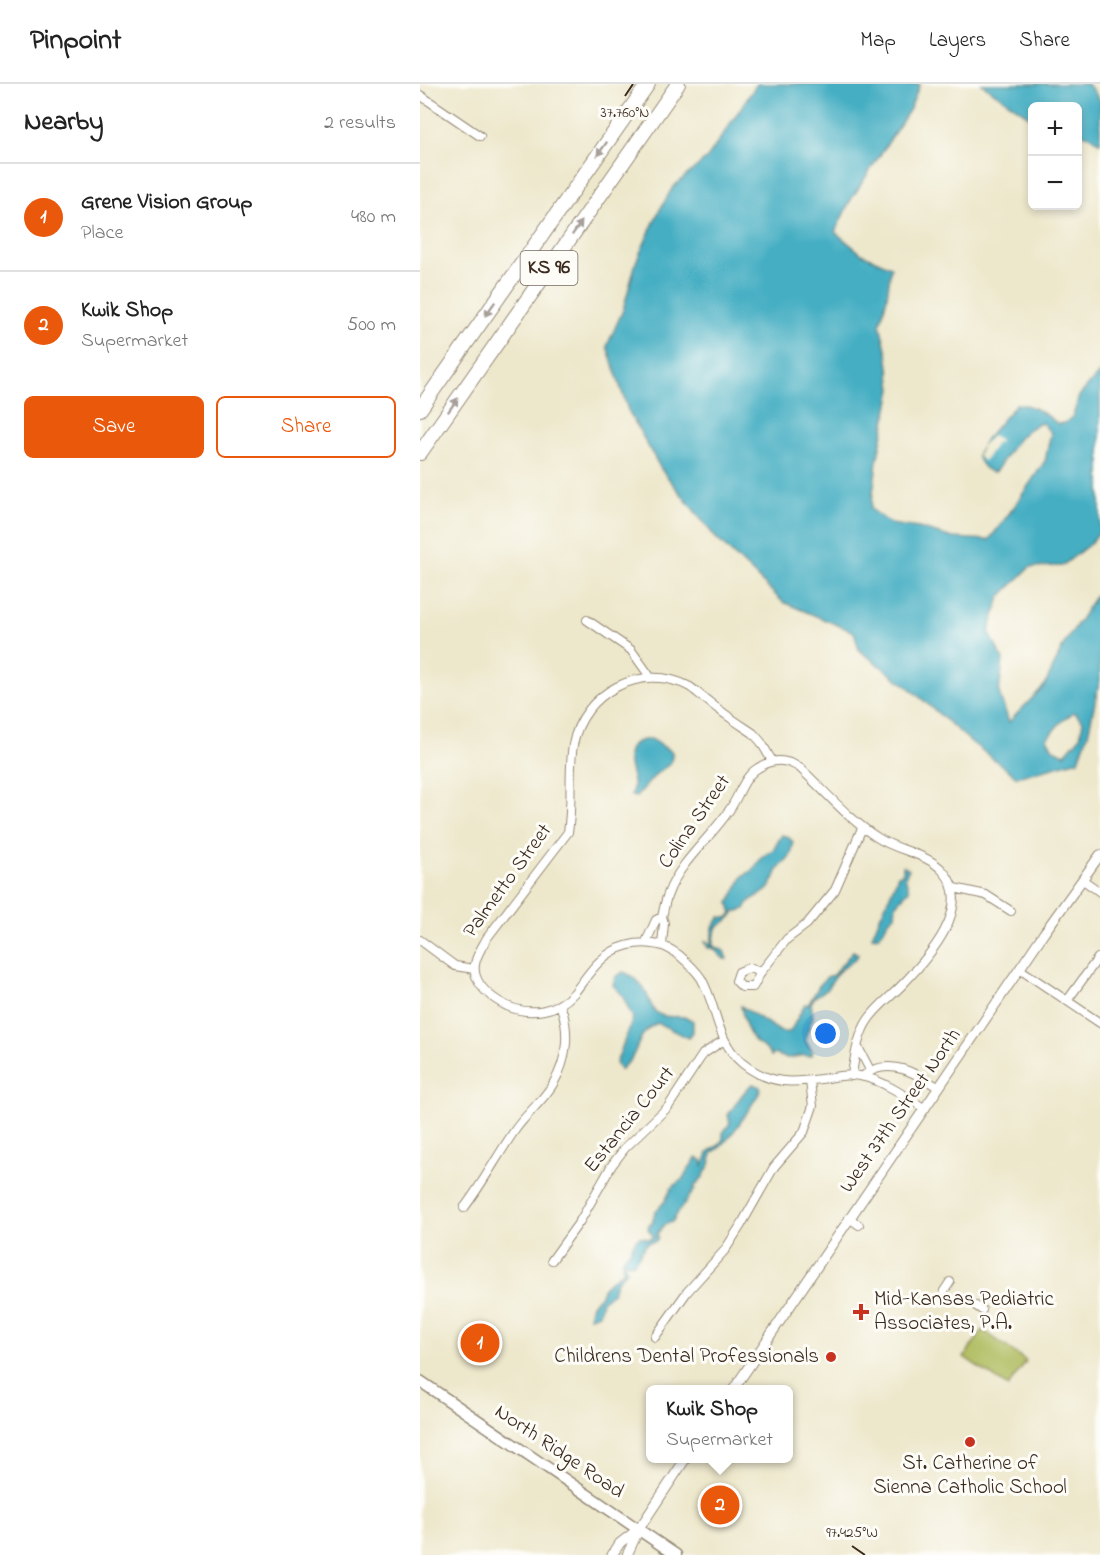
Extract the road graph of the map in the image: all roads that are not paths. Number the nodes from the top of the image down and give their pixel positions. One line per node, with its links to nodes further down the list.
1 (648, 84): 5 (highway, KS 96, one-way to 5)
2 (678, 84): 6 (highway, KS 96, one-way to 2)
3 (420, 95): 4 (street)
4 (480, 135)
5 (420, 409)
6 (420, 453)
7 (587, 620): 8 (street)
8 (651, 678): 9 (street); 21 (street, Palmetto Street)
9 (772, 761): 10 (street); 16 (street, Colina Street)
10 (862, 828): 13 (street); 23 (street)
11 (1100, 855): 12 (street, West 37th Street North)
12 (1083, 880): 14 (street); 22 (street, West 37th Street North)
13 (954, 888): 15 (street); 28 (street)
14 (1100, 892)
15 (1011, 911)
16 (662, 917): 18 (street, Colina Street); 19 (street, Colina Street)
17 (420, 940): 21 (street)
18 (646, 942): 19 (street); 25 (street)
19 (662, 945): 27 (street)
20 (1098, 958): 24 (street)
21 (474, 969): 25 (street)
22 (1021, 970): 24 (street); 33 (street, West 37th Street North)
23 (761, 972)
24 (1067, 1001): 26 (street)
25 (560, 1004): 35 (street)
26 (1100, 1023)
27 (724, 1040): 32 (street); 38 (street, Estancia Court)
28 (859, 1049): 29 (street); 30 (street)
29 (870, 1070): 31 (street); 33 (street)
30 (852, 1076): 31 (street); 32 (street)
31 (863, 1076): 34 (street)
32 (810, 1081): 41 (street)
33 (939, 1088): 34 (street, West 37th Street North)
34 (925, 1109): 36 (street, West 37th Street North)
35 (464, 1208)
36 (849, 1218): 37 (street); 43 (street, West 37th Street North)
37 (859, 1225)
38 (552, 1260)
39 (950, 1282): 40 (street)
40 (944, 1291)
41 (654, 1337)
42 (420, 1381): 45 (main road, North Ridge Road)
43 (736, 1385)
44 (683, 1463): 45 (street)
45 (639, 1529): 46 (street); 47 (street); 48 (main road, North Ridge Road)
46 (612, 1555)
47 (627, 1555)
48 (676, 1555)

